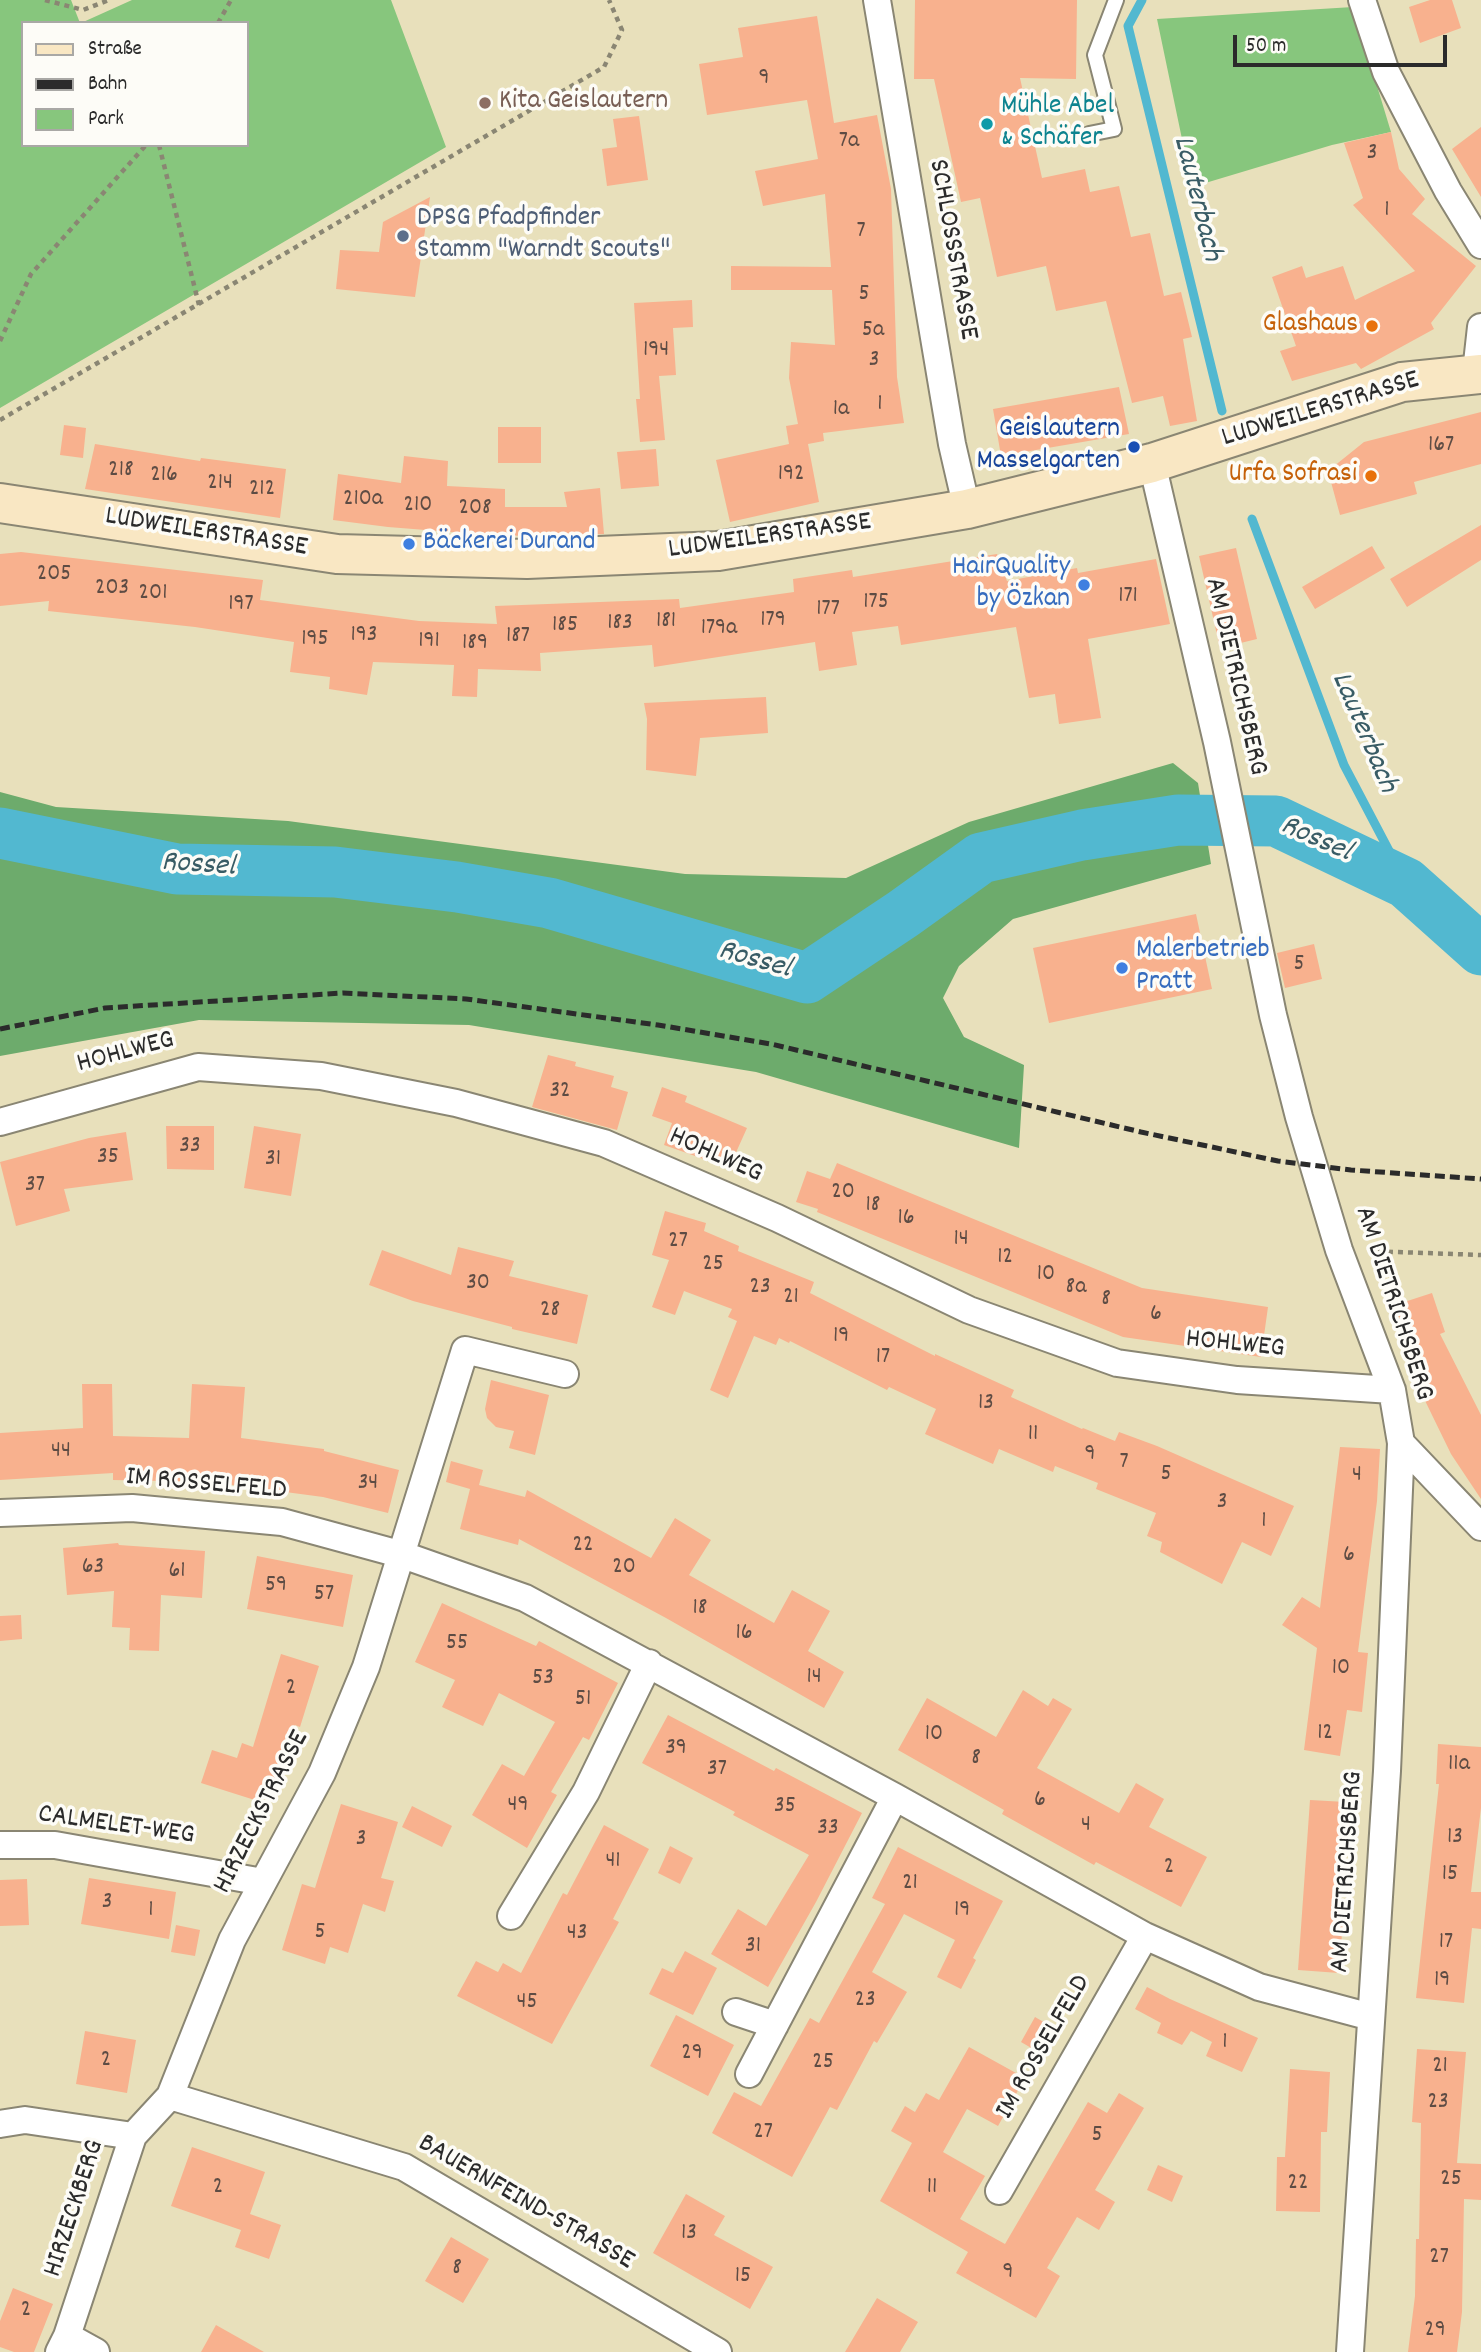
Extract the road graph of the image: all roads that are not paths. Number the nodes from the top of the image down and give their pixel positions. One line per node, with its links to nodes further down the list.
1 (877, 0): 10 (street, SCHLOSSSTRASSE)
2 (1116, 0): 4 (lane)
3 (1362, 0): 5 (street)
4 (1089, 134)
5 (1481, 245)
6 (1481, 327): 7 (street)
7 (1479, 373): 8 (main road, LUDWEILERSTRASSE)
8 (1152, 463): 10 (main road, LUDWEILERSTRASSE); 13 (street, AM DIETRICHSBERG)
9 (0, 503): 10 (main road, LUDWEILERSTRASSE)
10 (967, 509)
11 (0, 1122): 13 (street, HOHLWEG)
12 (565, 1374): 17 (street)
13 (1392, 1390): 14 (street, AM DIETRICHSBERG)
14 (1401, 1443): 16 (street); 25 (street, AM DIETRICHSBERG)
15 (0, 1513): 17 (street, IM ROSSELFELD)
16 (1481, 1528)
17 (403, 1555): 18 (street, IM ROSSELFELD); 21 (street, HIRZECKSTRASSE)
18 (649, 1663): 19 (street, IM ROSSELFELD); 22 (street)
19 (895, 1797): 23 (street, IM ROSSELFELD); 26 (street)
20 (0, 1845): 21 (street, CALMELET-WEG)
21 (263, 1882): 28 (street, HIRZECKSTRASSE)
22 (511, 1916)
23 (1145, 1936): 25 (street, IM ROSSELFELD); 31 (street, IM ROSSELFELD)
24 (736, 2012): 26 (street)
25 (1371, 2017): 36 (street, AM DIETRICHSBERG)
26 (775, 2025): 27 (street)
27 (749, 2074)
28 (170, 2096): 30 (street, HIRZECKBERG); 33 (street, BAUERNFEIND-STRASSE)
29 (0, 2124): 30 (street)
30 (133, 2136): 32 (street, HIRZECKBERG)
31 (999, 2190)
32 (63, 2344): 34 (street)
33 (684, 2344): 35 (street, BAUERNFEIND-STRASSE)
34 (96, 2352)
35 (718, 2352)
36 (1350, 2352)

